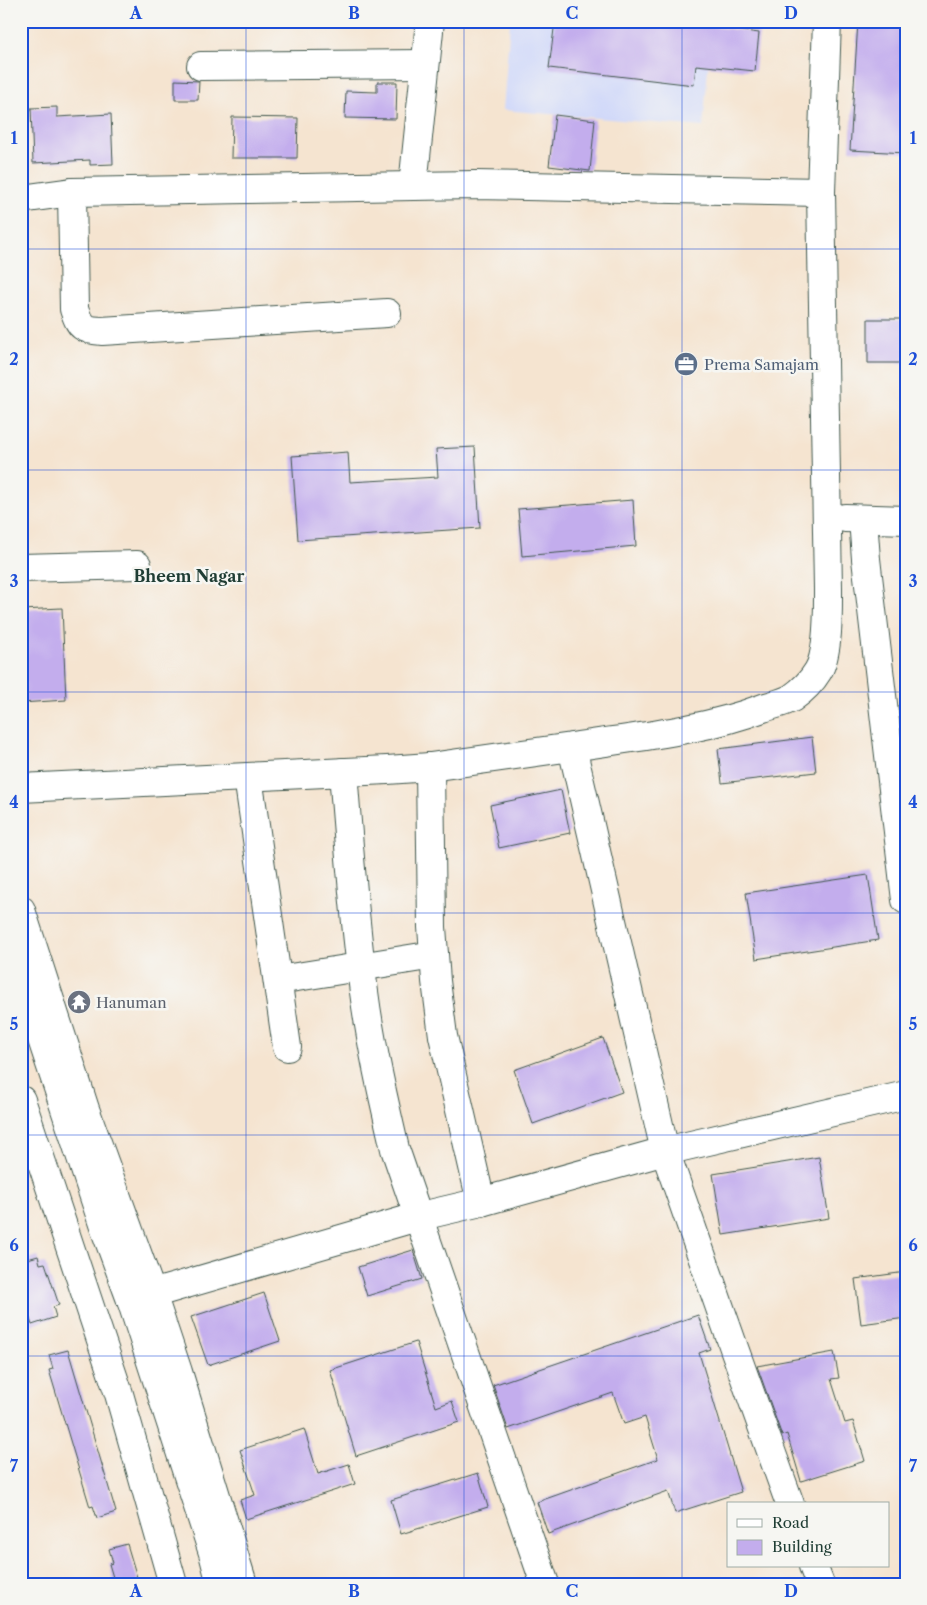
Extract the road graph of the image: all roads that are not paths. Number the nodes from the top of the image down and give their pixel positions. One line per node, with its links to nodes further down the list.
1 (430, 21): 3 (street)
2 (827, 21): 7 (street)
3 (425, 64): 4 (street); 5 (street)
4 (201, 66)
5 (413, 186): 6 (street); 7 (street)
6 (72, 192): 8 (street); 9 (street)
7 (821, 192): 10 (street)
8 (21, 199)
9 (388, 313)
10 (828, 516): 11 (street); 15 (street)
11 (863, 519): 12 (street); 20 (street)
12 (906, 520)
13 (137, 565): 14 (street)
14 (21, 568)
15 (572, 747): 16 (street); 29 (street)
16 (430, 767): 17 (street); 22 (street)
17 (344, 772): 18 (street); 23 (street)
18 (248, 777): 19 (street); 25 (street)
19 (21, 788)
20 (906, 900)
21 (21, 910): 32 (street)
22 (434, 955): 23 (street); 30 (street)
23 (361, 967): 25 (street); 31 (street)
24 (21, 976): 32 (street)
25 (278, 980): 26 (street)
26 (287, 1048)
27 (906, 1095): 29 (street)
28 (22, 1108): 35 (street)
29 (665, 1151): 30 (street); 33 (street)
30 (481, 1202): 31 (street)
31 (417, 1216): 32 (street); 38 (street)
32 (141, 1297): 36 (street); 37 (street)
33 (789, 1502)
34 (814, 1568): 39 (street)
35 (173, 1584)
36 (221, 1584)
37 (243, 1584)
38 (544, 1584)
39 (820, 1584)

